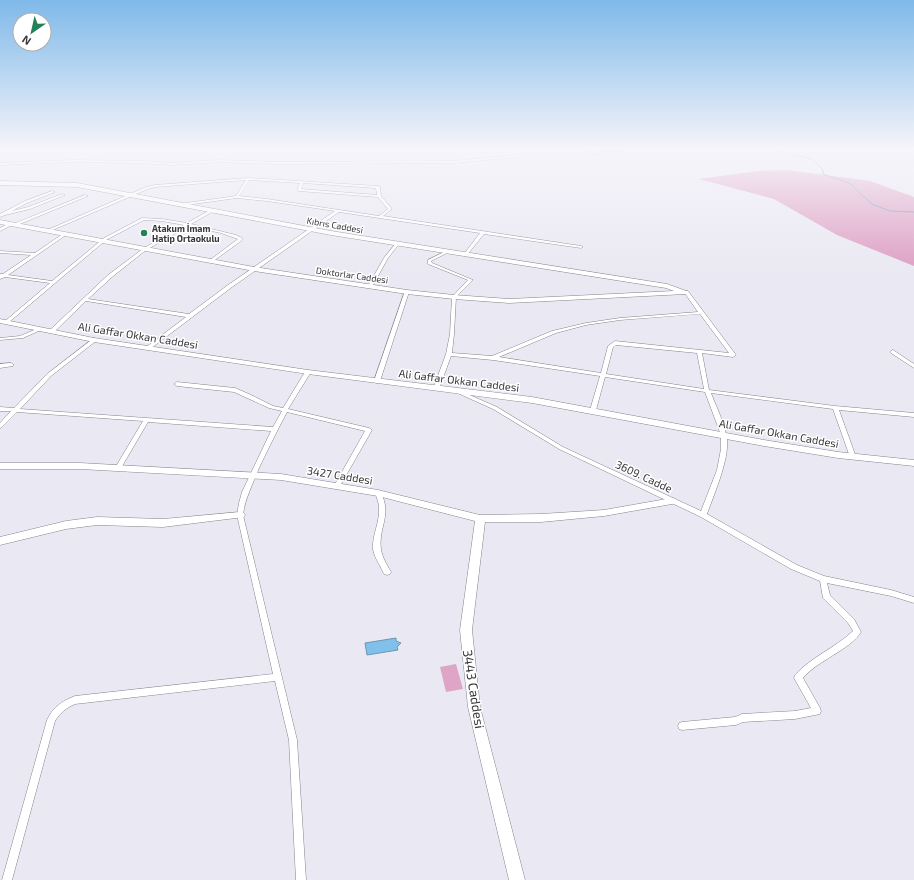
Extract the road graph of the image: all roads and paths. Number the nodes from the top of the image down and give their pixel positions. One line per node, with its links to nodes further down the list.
1 (105, 190): 8 (street, Kıbrıs Caddesi)
2 (145, 190): 8 (street)
3 (241, 190): 11 (street)
4 (300, 190): 10 (street)
5 (378, 190): 10 (street)
6 (53, 192): 15 (street)
7 (63, 195): 15 (street)
8 (132, 195): 12 (street, Kıbrıs Caddesi); 23 (street)
9 (86, 196): 19 (street)
10 (379, 196): 17 (street)
11 (237, 197): 12 (street); 14 (street)
12 (179, 205): 13 (street, Kıbrıs Caddesi)
13 (211, 211): 20 (street); 22 (street, Kıbrıs Caddesi)
14 (338, 211): 17 (street); 22 (street)
15 (5, 214): 16 (street)
16 (0, 216)
17 (380, 217): 24 (street)
18 (0, 222): 19 (street, Doktorlar Caddesi)
19 (13, 224): 21 (street); 23 (street, Doktorlar Caddesi)
20 (186, 225): 26 (street); 29 (street); 34 (street)
21 (0, 230)
22 (310, 230): 27 (street, Kıbrıs Caddesi); 35 (street)
23 (47, 231): 25 (street, Doktorlar Caddesi)
24 (482, 233): 28 (street); 33 (street)
25 (65, 234): 26 (street, Doktorlar Caddesi); 32 (street)
26 (102, 241): 29 (street, Doktorlar Caddesi); 37 (street)
27 (397, 244): 30 (street, Kıbrıs Caddesi); 38 (street)
28 (581, 247)
29 (146, 249): 34 (street, Doktorlar Caddesi); 42 (street)
30 (448, 251): 33 (street, Kıbrıs Caddesi); 41 (street)
31 (0, 252): 32 (street)
32 (35, 254): 36 (street)
33 (466, 254): 40 (street, Kıbrıs Caddesi)
34 (211, 261): 35 (street, Doktorlar Caddesi)
35 (254, 269): 38 (street, Doktorlar Caddesi); 44 (street)
36 (1, 276): 37 (street)
37 (52, 282): 45 (street)
38 (370, 286): 39 (street, Doktorlar Caddesi)
39 (407, 292): 41 (street, Doktorlar Caddesi); 60 (street)
40 (686, 292): 41 (street, Doktorlar Caddesi); 43 (street)
41 (454, 297): 53 (street)
42 (86, 300): 44 (street); 47 (street)
43 (701, 313): 51 (street); 54 (street)
44 (191, 316): 50 (street)
45 (3, 322): 46 (street, Ali Gaffar Okkan Caddesi)
46 (41, 329): 47 (street, Ali Gaffar Okkan Caddesi); 48 (street)
47 (52, 331): 49 (street, Ali Gaffar Okkan Caddesi)
48 (0, 339)
49 (94, 340): 50 (street, Ali Gaffar Okkan Caddesi); 67 (street)
50 (148, 348): 58 (street, Ali Gaffar Okkan Caddesi)
51 (699, 352): 59 (street); 64 (street)
52 (893, 352): 57 (street)
53 (449, 354): 54 (street); 62 (street)
54 (493, 358): 59 (street)
55 (11, 365): 56 (street)
56 (0, 366)
57 (914, 366)
58 (308, 372): 60 (street, Ali Gaffar Okkan Caddesi); 68 (street)
59 (603, 375): 64 (street); 69 (street)
60 (377, 381): 62 (street, Ali Gaffar Okkan Caddesi)
61 (177, 384): 68 (street)
62 (436, 389): 63 (street, Ali Gaffar Okkan Caddesi)
63 (456, 391): 69 (street, Ali Gaffar Okkan Caddesi); 82 (street, 3609. Cadde)
64 (707, 391): 66 (street); 74 (street)
65 (0, 408): 67 (street)
66 (835, 408): 70 (street); 75 (street)
67 (16, 409): 71 (street); 72 (street)
68 (284, 410): 73 (street); 80 (street)
69 (593, 410): 74 (street, Ali Gaffar Okkan Caddesi)
70 (914, 415)
71 (147, 419): 73 (street); 78 (street)
72 (0, 426)
73 (275, 429): 79 (street)
74 (724, 435): 75 (street, Ali Gaffar Okkan Caddesi); 84 (street)
75 (853, 457): 76 (street, Ali Gaffar Okkan Caddesi)
76 (914, 463)
77 (0, 466): 78 (street, 3427 Caddesi)
78 (118, 468): 79 (street, 3427 Caddesi)
79 (253, 476): 80 (street, 3427 Caddesi); 83 (street)
80 (337, 486): 81 (street, 3427 Caddesi)
81 (378, 493): 85 (street, 3427 Caddesi); 87 (street)
82 (672, 501): 84 (street, 3609. Cadde); 85 (street, 3427 Caddesi)
83 (240, 515): 86 (street); 90 (street)
84 (703, 515): 88 (street, 3609. Cadde)
85 (480, 519): 94 (street, 3443 Caddesi)
86 (0, 541)
87 (387, 572)
88 (823, 579): 89 (street, 3609. Cadde); 91 (street)
89 (914, 600)
90 (278, 677): 92 (street); 93 (street)
91 (682, 726)
92 (7, 880)
93 (301, 880)
94 (517, 880)

